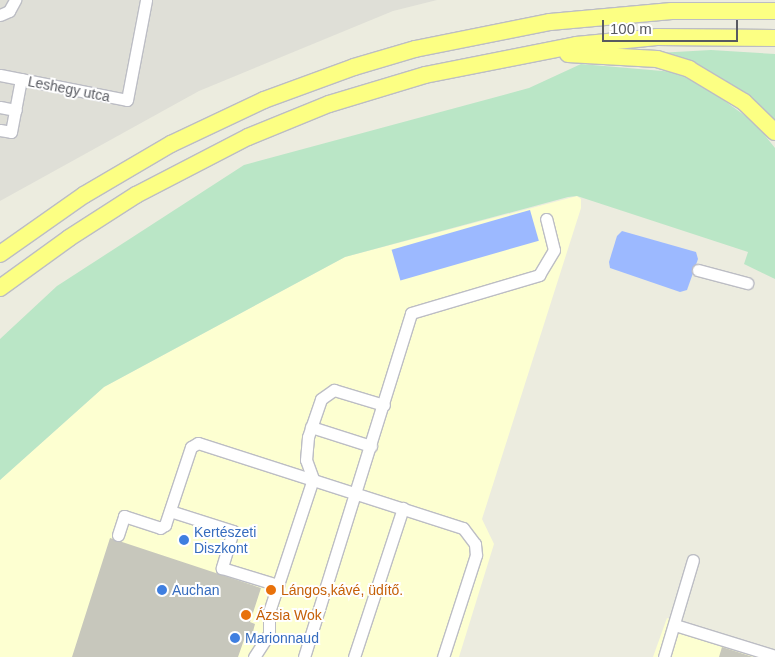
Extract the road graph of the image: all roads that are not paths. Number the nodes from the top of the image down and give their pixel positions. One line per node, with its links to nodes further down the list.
1 (15, 0): 4 (street)
2 (146, 0): 8 (street, Leshegy utca)
3 (775, 12): 14 (highway)
4 (0, 15)
5 (775, 38): 6 (highway)
6 (533, 52): 12 (highway); 17 (highway)
7 (0, 75): 8 (street, Leshegy utca)
8 (21, 79): 10 (street)
9 (0, 107): 10 (street)
10 (16, 110): 11 (street)
11 (0, 130)
12 (775, 132)
13 (546, 219): 18 (street)
14 (0, 254)
15 (698, 270): 16 (street)
16 (747, 284)
17 (0, 288)
18 (384, 405): 19 (street); 20 (street)
19 (311, 427): 20 (street); 21 (street)
20 (371, 446): 22 (street)
21 (313, 479): 22 (street); 24 (street); 27 (street)
22 (357, 494): 23 (street); 31 (street)
23 (403, 508): 32 (street); 33 (street)
24 (170, 511): 25 (street); 27 (street)
25 (118, 535)
26 (693, 560): 28 (street)
27 (278, 585): 30 (street)
28 (675, 625): 29 (street); 34 (street)
29 (775, 656)
30 (254, 657)
31 (304, 657)
32 (354, 657)
33 (443, 657)
34 (664, 657)

